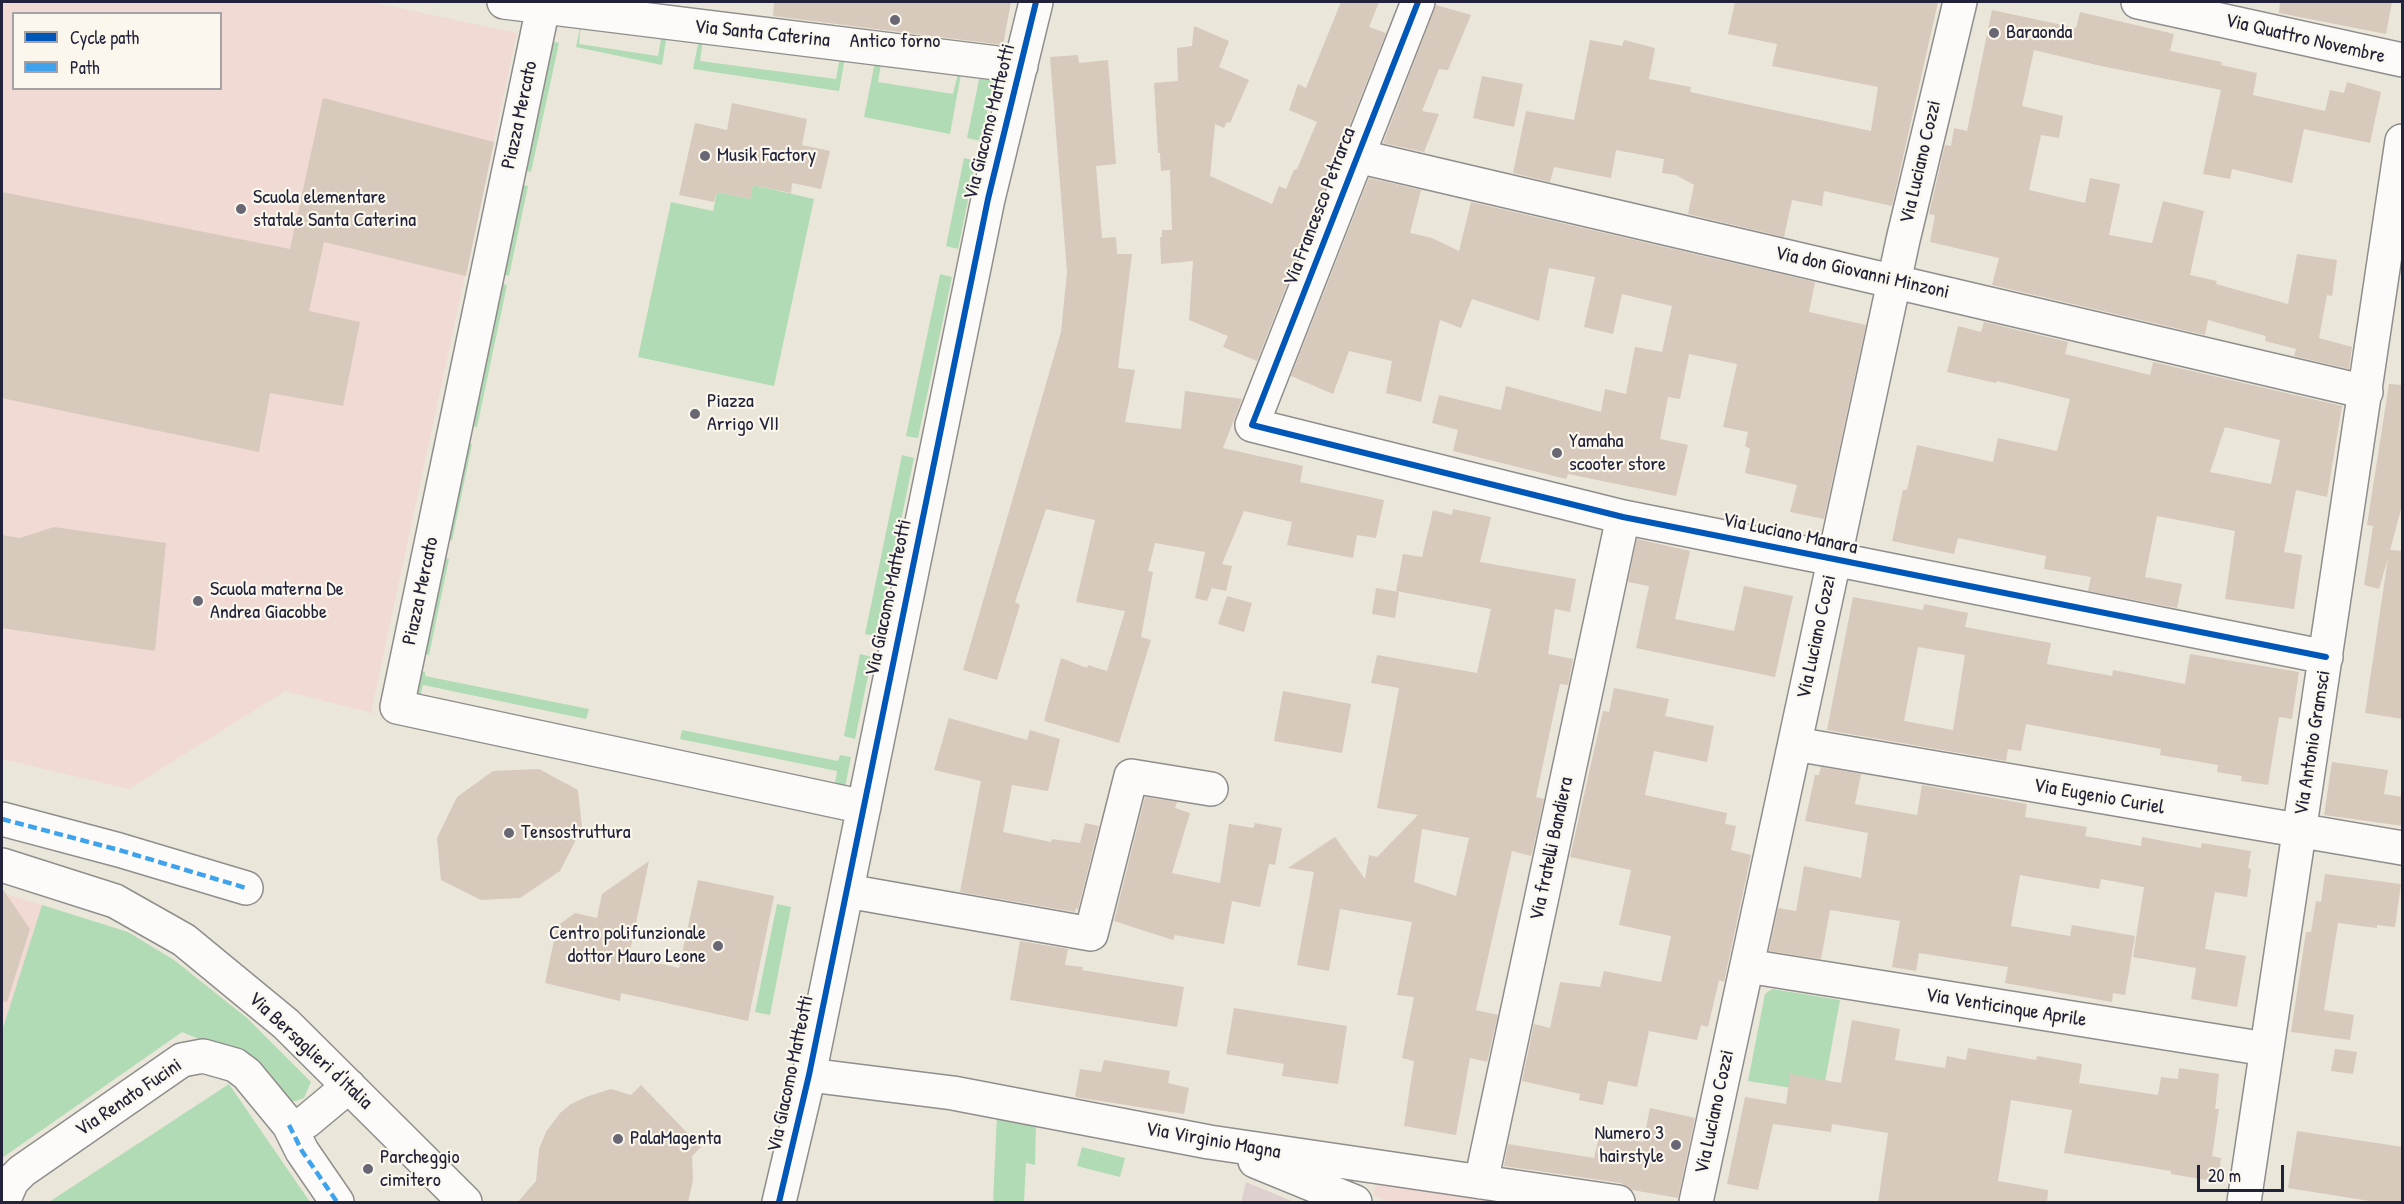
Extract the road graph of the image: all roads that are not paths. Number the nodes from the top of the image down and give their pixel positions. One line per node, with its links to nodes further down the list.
1 (504, 2): 6 (street, Via Santa Caterina)
2 (1036, 2): 8 (street, Via Giacomo Matteotti)
3 (1418, 2): 10 (street, Via Francesco Petrarca)
4 (1960, 2): 11 (street, Via Luciano Cozzi)
5 (2138, 2): 7 (street, Via Quattro Novembre)
6 (543, 7): 8 (street, Via Santa Caterina); 19 (street, Piazza Mercato)
7 (2403, 60)
8 (1021, 66): 19 (street, Via Giacomo Matteotti)
9 (2403, 141): 12 (street, Via Antonio Gramsci)
10 (1358, 156): 11 (street, Via don Giovanni Minzoni); 13 (street, Via Francesco Petrarca)
11 (1895, 280): 12 (street, Via don Giovanni Minzoni); 15 (street, Via Luciano Cozzi)
12 (2366, 392): 16 (street, Via Antonio Gramsci)
13 (1252, 425): 14 (street, Via Luciano Manara)
14 (1623, 517): 15 (street, Via Luciano Manara); 32 (street, Via fratelli Bandiera)
15 (1834, 560): 16 (street, Via Luciano Manara); 17 (street, Via Luciano Cozzi)
16 (2326, 657): 21 (street, Via Antonio Gramsci)
17 (1795, 744): 21 (street, Via Eugenio Curiel); 26 (street, Via Luciano Cozzi)
18 (1211, 789): 25 (street)
19 (864, 807): 25 (street, Via Giacomo Matteotti)
20 (2, 819): 24 (street)
21 (2299, 831): 22 (street, Via Eugenio Curiel); 27 (street, Via Antonio Gramsci)
22 (2403, 848)
23 (2, 866): 29 (street, Via Bersaglieri d'Italia)
24 (246, 888)
25 (847, 891): 28 (street, Via Giacomo Matteotti)
26 (1747, 966): 27 (street, Via Venticinque Aprile); 39 (street, Via Luciano Cozzi)
27 (2266, 1050): 40 (street, Via Antonio Gramsci)
28 (809, 1075): 31 (street, Via Virginio Magna); 36 (street, Via Giacomo Matteotti)
29 (349, 1086): 30 (street); 35 (street, Via Bersaglieri d'Italia)
30 (289, 1125): 33 (street, Via Renato Fucini); 34 (street, Via Renato Fucini)
31 (1209, 1142): 32 (street, Via Virginio Magna); 37 (street)
32 (1481, 1182): 38 (street, Via Virginio Magna)
33 (3, 1203)
34 (337, 1203)
35 (465, 1203)
36 (779, 1203)
37 (1355, 1203)
38 (1618, 1203)
39 (1696, 1203)
40 (2244, 1203)

